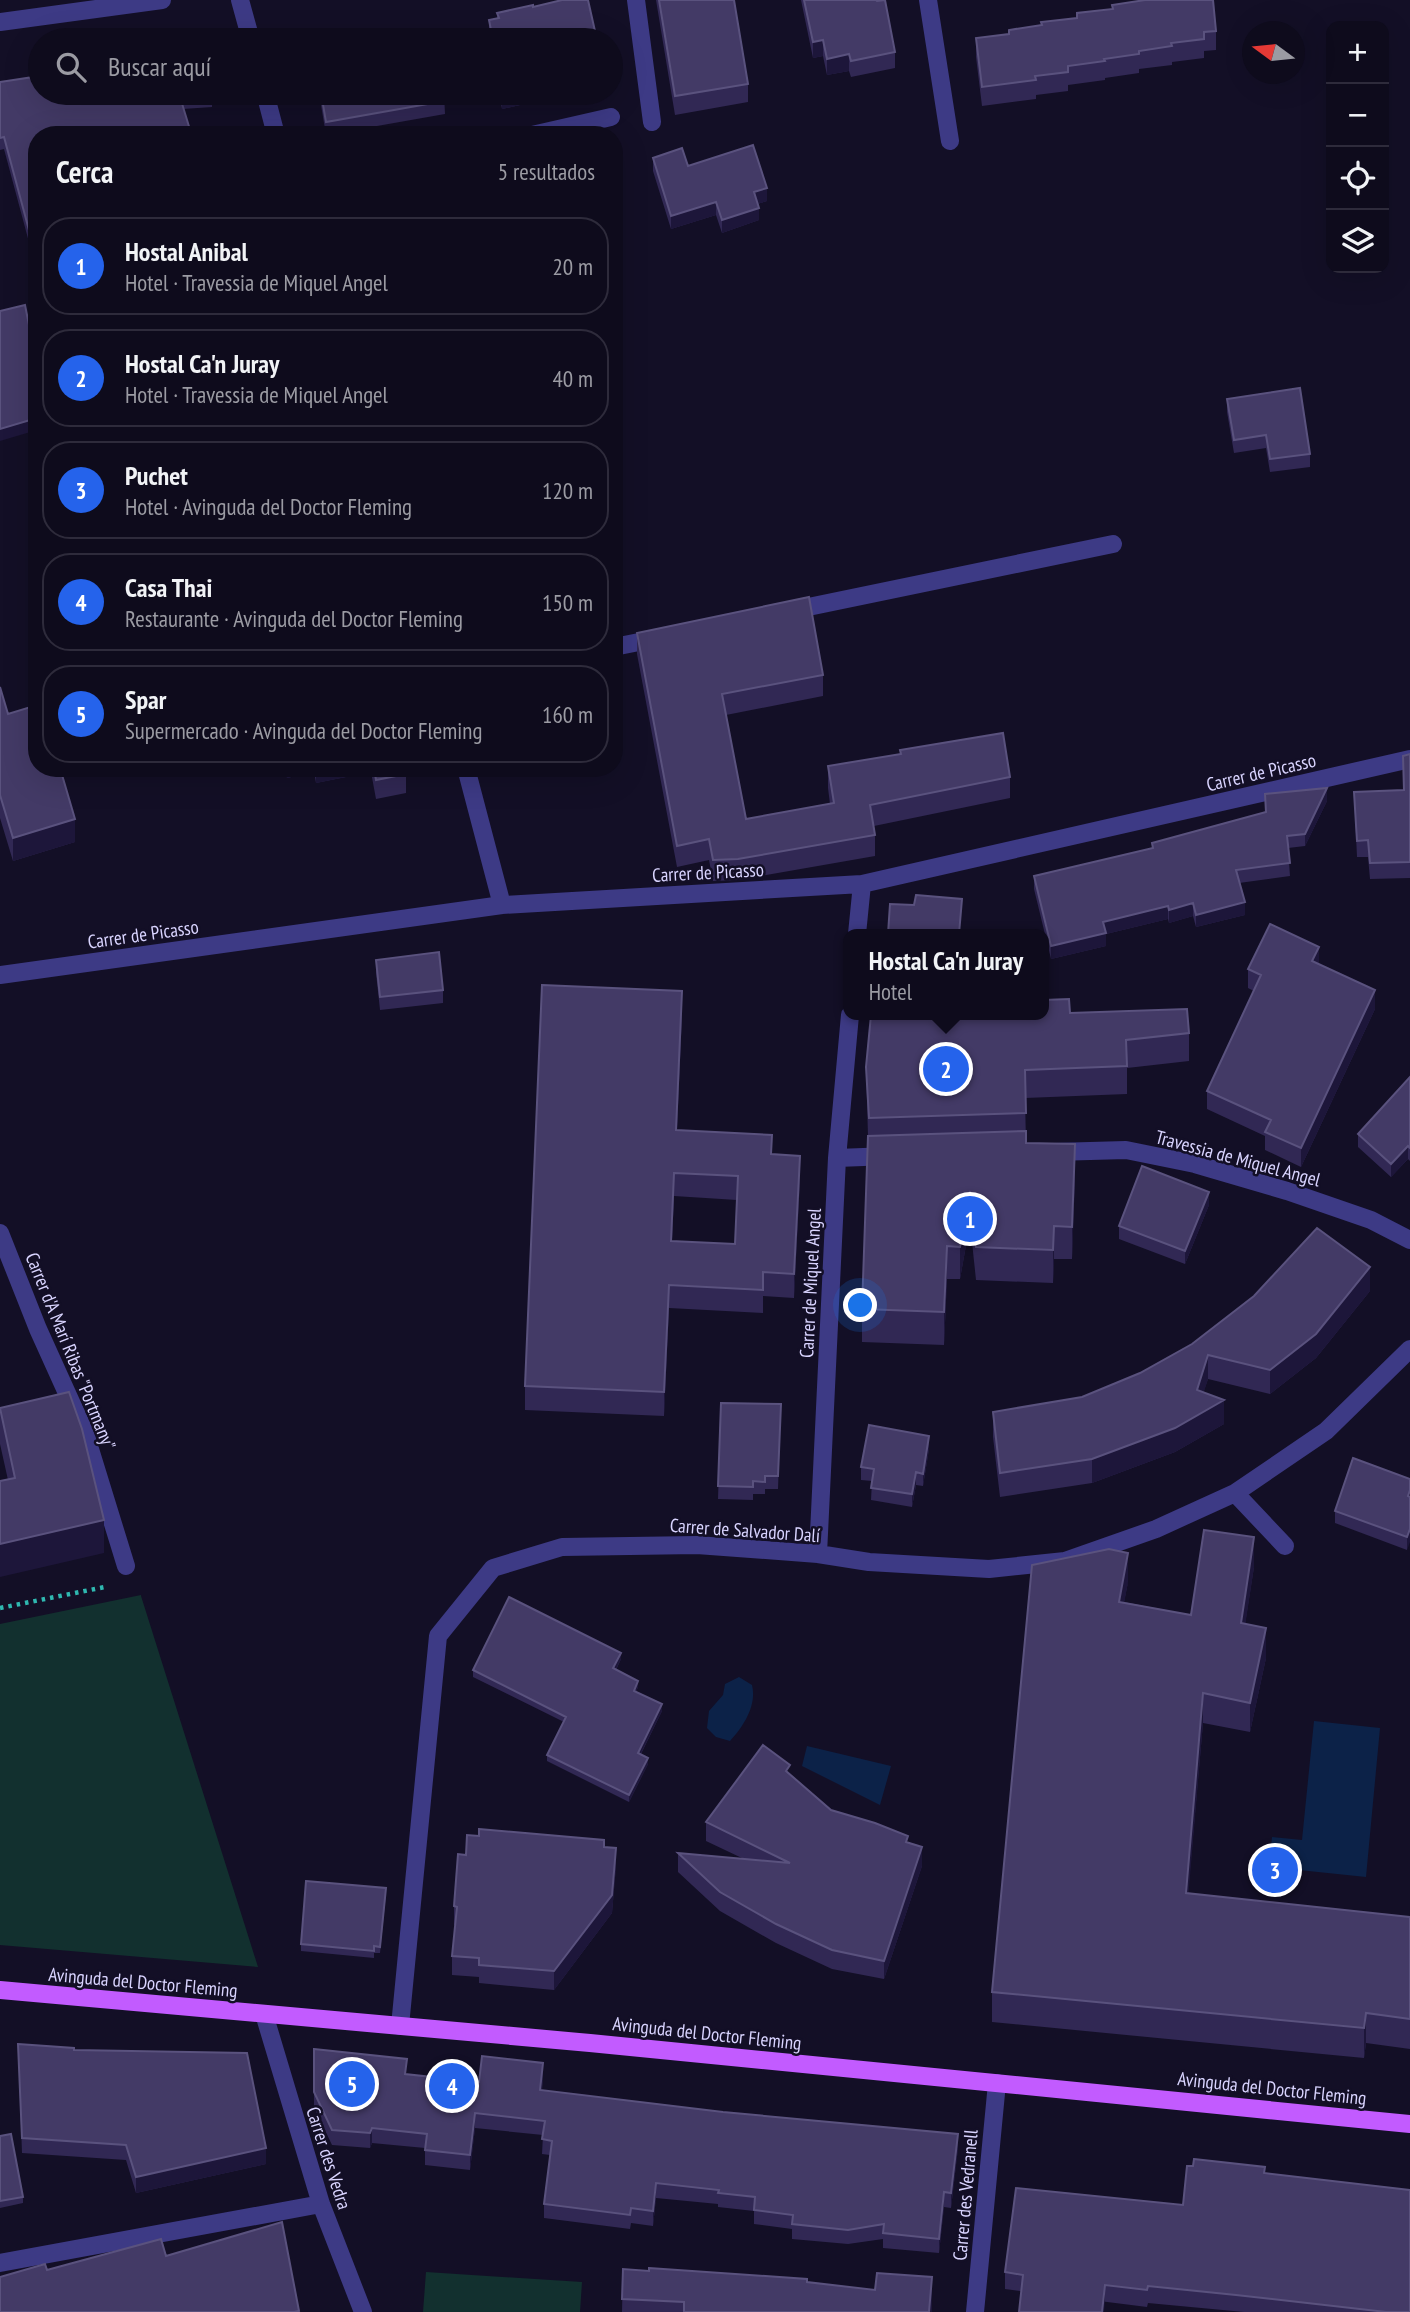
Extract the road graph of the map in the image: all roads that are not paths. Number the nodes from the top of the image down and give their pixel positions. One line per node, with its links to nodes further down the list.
1 (162, 0): 5 (street)
2 (240, 0): 6 (street)
3 (636, 0): 9 (street)
4 (928, 0): 12 (street)
5 (0, 22)
6 (248, 28)
7 (268, 105): 10 (street)
8 (611, 117): 11 (street)
9 (652, 122)
10 (274, 126)
11 (572, 126)
12 (950, 141)
13 (1114, 544): 14 (street)
14 (776, 614)
15 (682, 633): 16 (street)
16 (623, 646)
17 (1410, 760): 19 (street, Carrer de Picasso)
18 (468, 777): 20 (street)
19 (862, 884): 20 (street, Carrer de Picasso); 21 (street)
20 (502, 905): 22 (street, Carrer de Picasso)
21 (858, 929)
22 (0, 975)
23 (850, 1020): 26 (street, Carrer de Miquel Angel)
24 (1043, 1152): 28 (street, Travessia de Miquel Angel)
25 (905, 1156): 26 (street)
26 (837, 1158): 32 (street, Carrer de Miquel Angel)
27 (0, 1233): 33 (street, Carrer d'A Marí Ribas "Portmany")
28 (1410, 1240)
29 (1410, 1349): 30 (street, Carrer de Salvador Dalí)
30 (1235, 1493): 31 (street); 32 (street, Carrer de Salvador Dalí)
31 (1284, 1546)
32 (818, 1554): 36 (street, Carrer de Salvador Dalí)
33 (126, 1566)
34 (0, 1990): 35 (main road, Avinguda del Doctor Fleming)
35 (264, 2014): 36 (main road, Avinguda del Doctor Fleming); 39 (street, Carrer des Vedra)
36 (400, 2026): 37 (main road, Avinguda del Doctor Fleming)
37 (997, 2083): 38 (main road, Avinguda del Doctor Fleming); 42 (street, Carrer des Vedranell)
38 (1410, 2124)
39 (321, 2204): 40 (street); 41 (street, Carrer des Vedra)
40 (0, 2263)
41 (363, 2312)
42 (975, 2312)

